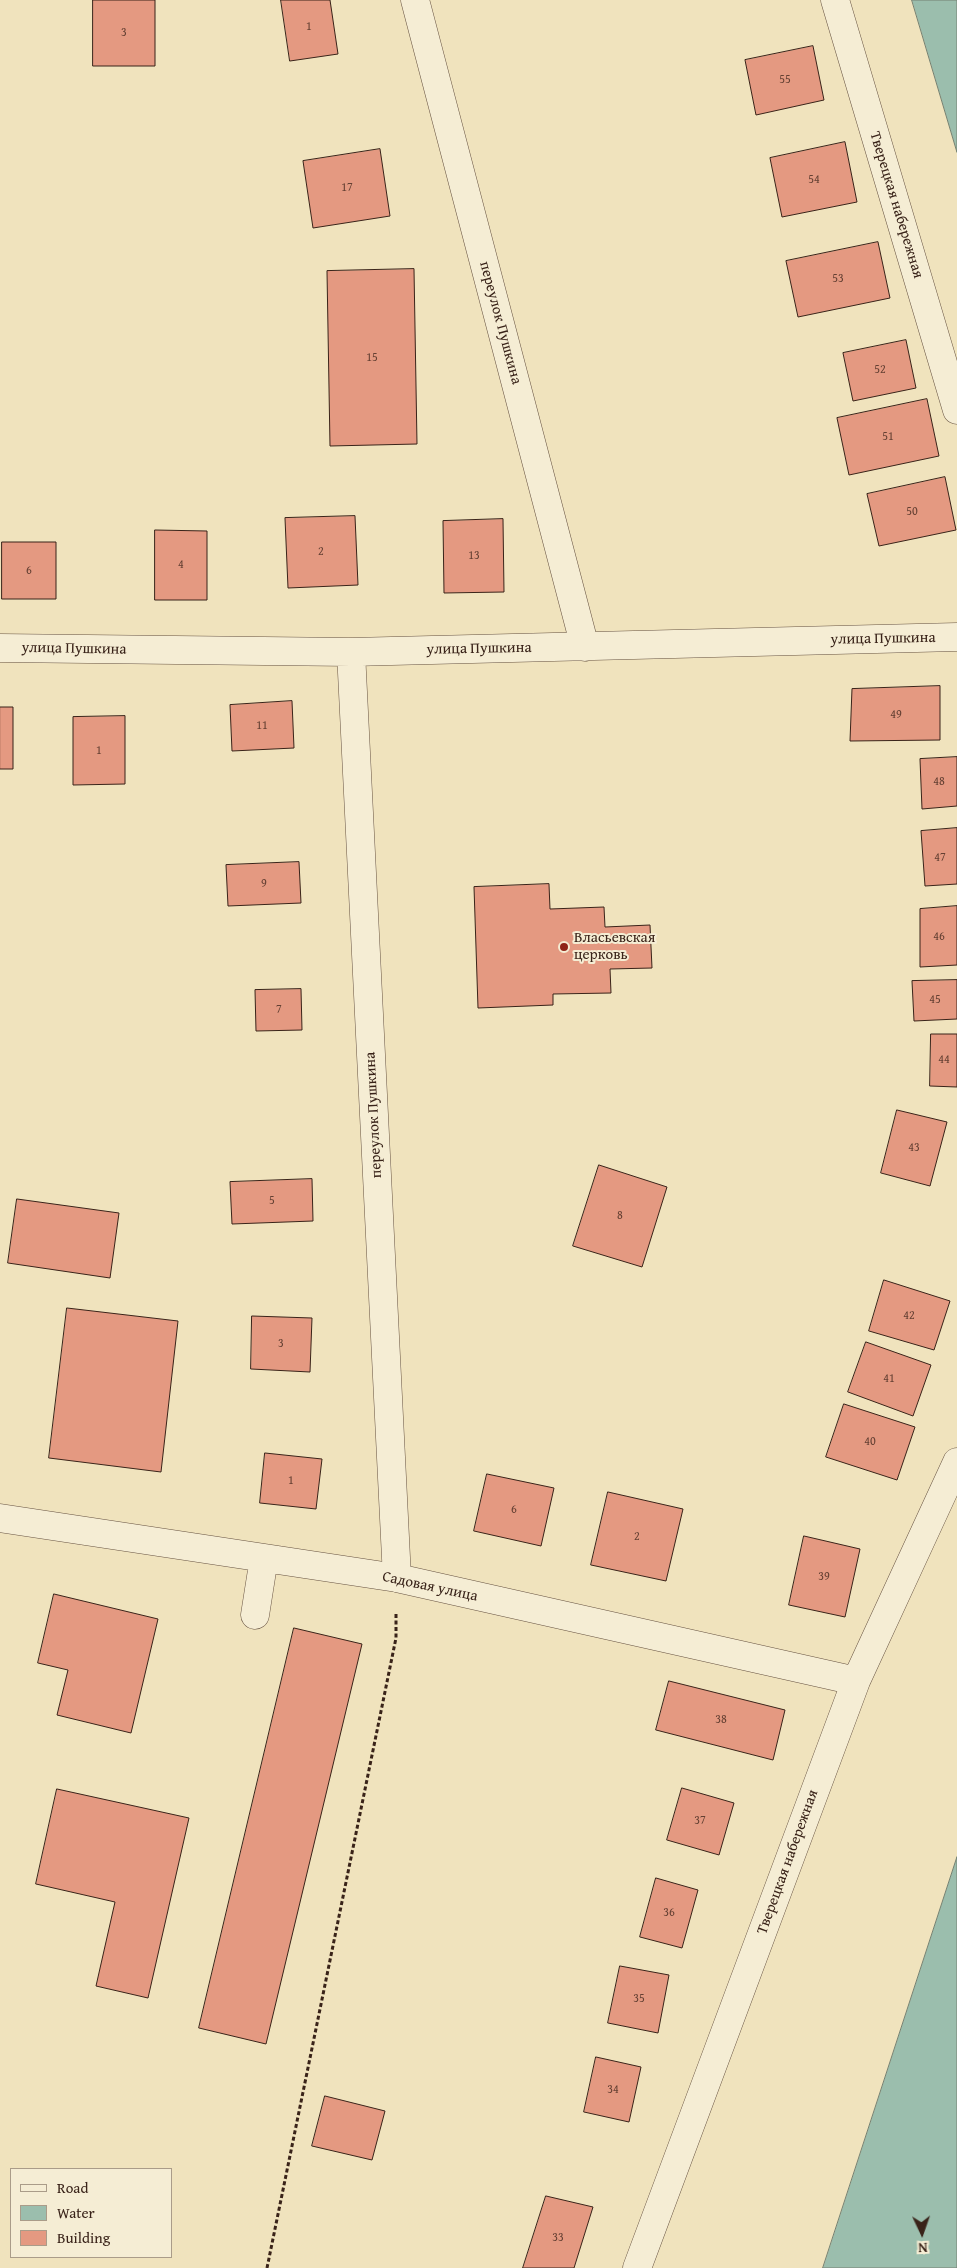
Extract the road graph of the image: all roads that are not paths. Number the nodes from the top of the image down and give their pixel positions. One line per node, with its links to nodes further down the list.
1 (415, 0): 5 (street, переулок Пушкина)
2 (835, 0): 3 (street, Тверецкая набережная)
3 (957, 410)
4 (957, 637): 5 (street, улица Пушкина)
5 (584, 647): 7 (street, улица Пушкина)
6 (0, 648): 7 (street, улица Пушкина)
7 (351, 652): 11 (street, переулок Пушкина)
8 (957, 1462): 13 (street, Тверецкая набережная)
9 (0, 1518): 10 (street, Садовая улица)
10 (264, 1558): 11 (street, Садовая улица); 12 (street)
11 (397, 1578): 13 (street, Садовая улица)
12 (255, 1615)
13 (856, 1681): 14 (street, Тверецкая набережная)
14 (637, 2268)

